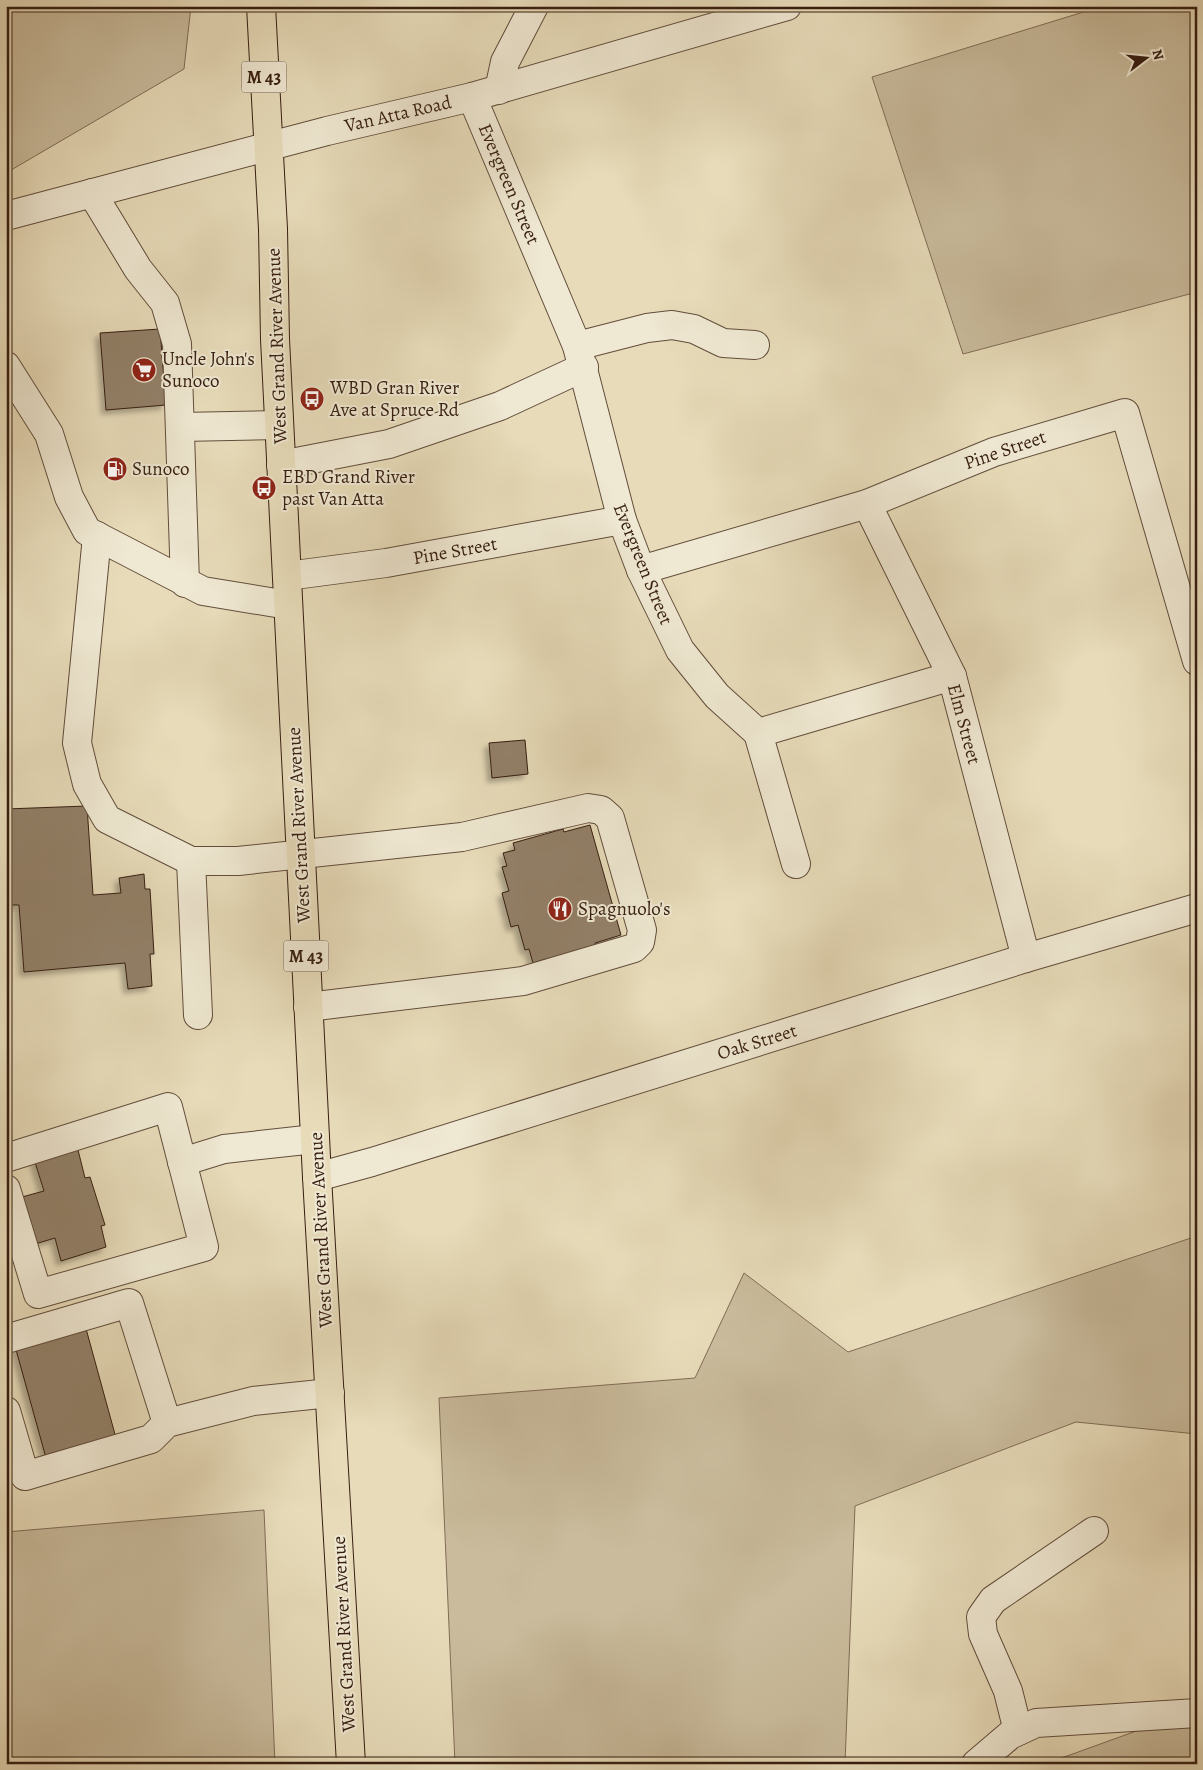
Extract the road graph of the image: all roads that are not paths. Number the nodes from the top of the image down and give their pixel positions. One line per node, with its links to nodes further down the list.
1 (261, 6): 6 (main road, West Grand River Avenue / M 43)
2 (534, 6): 4 (street)
3 (787, 6): 4 (street, Van Atta Road)
4 (498, 90): 5 (street, Van Atta Road)
5 (472, 97): 6 (street, Van Atta Road); 10 (street, Evergreen Street)
6 (267, 147): 7 (street, Van Atta Road); 12 (main road, West Grand River Avenue / M 43)
7 (92, 193): 8 (street, Van Atta Road); 13 (street)
8 (6, 216)
9 (755, 345): 10 (street)
10 (580, 357): 14 (street); 16 (street, Evergreen Street)
11 (6, 366): 17 (street)
12 (279, 425): 13 (street); 14 (main road, West Grand River Avenue / M 43)
13 (180, 427): 20 (street)
14 (281, 465): 19 (main road, West Grand River Avenue / M 43)
15 (867, 504): 18 (street, Pine Street); 22 (street, Pine Street); 23 (street, Elm Street)
16 (622, 520): 18 (street, Evergreen Street); 19 (street, Pine Street)
17 (97, 536): 20 (street); 26 (street)
18 (641, 570): 24 (street, Evergreen Street)
19 (287, 576): 21 (main road, West Grand River Avenue / M 43)
20 (185, 583): 21 (street)
21 (288, 605): 25 (main road, West Grand River Avenue / M 43)
22 (1197, 661)
23 (952, 676): 24 (street); 29 (street, Elm Street)
24 (758, 733): 27 (street)
25 (301, 853): 26 (street); 30 (main road, West Grand River Avenue / M 43); 30 (street)
26 (191, 861): 31 (street)
27 (796, 864)
28 (1197, 908): 29 (street, Oak Street)
29 (1026, 958): 35 (street, Oak Street)
30 (308, 1007): 32 (main road, West Grand River Avenue / M 43)
31 (198, 1015)
32 (315, 1139): 34 (street); 35 (main road, West Grand River Avenue / M 43)
33 (6, 1158): 34 (street)
34 (182, 1162): 36 (street)
35 (317, 1177): 38 (main road, West Grand River Avenue / M 43)
36 (6, 1188)
37 (6, 1339): 40 (street)
38 (330, 1393): 40 (street); 44 (main road, West Grand River Avenue / M 43)
39 (6, 1411): 40 (street)
40 (167, 1423)
41 (1094, 1532): 43 (street)
42 (1197, 1713): 43 (street)
43 (1018, 1731): 45 (street)
44 (351, 1764)
45 (976, 1764)

